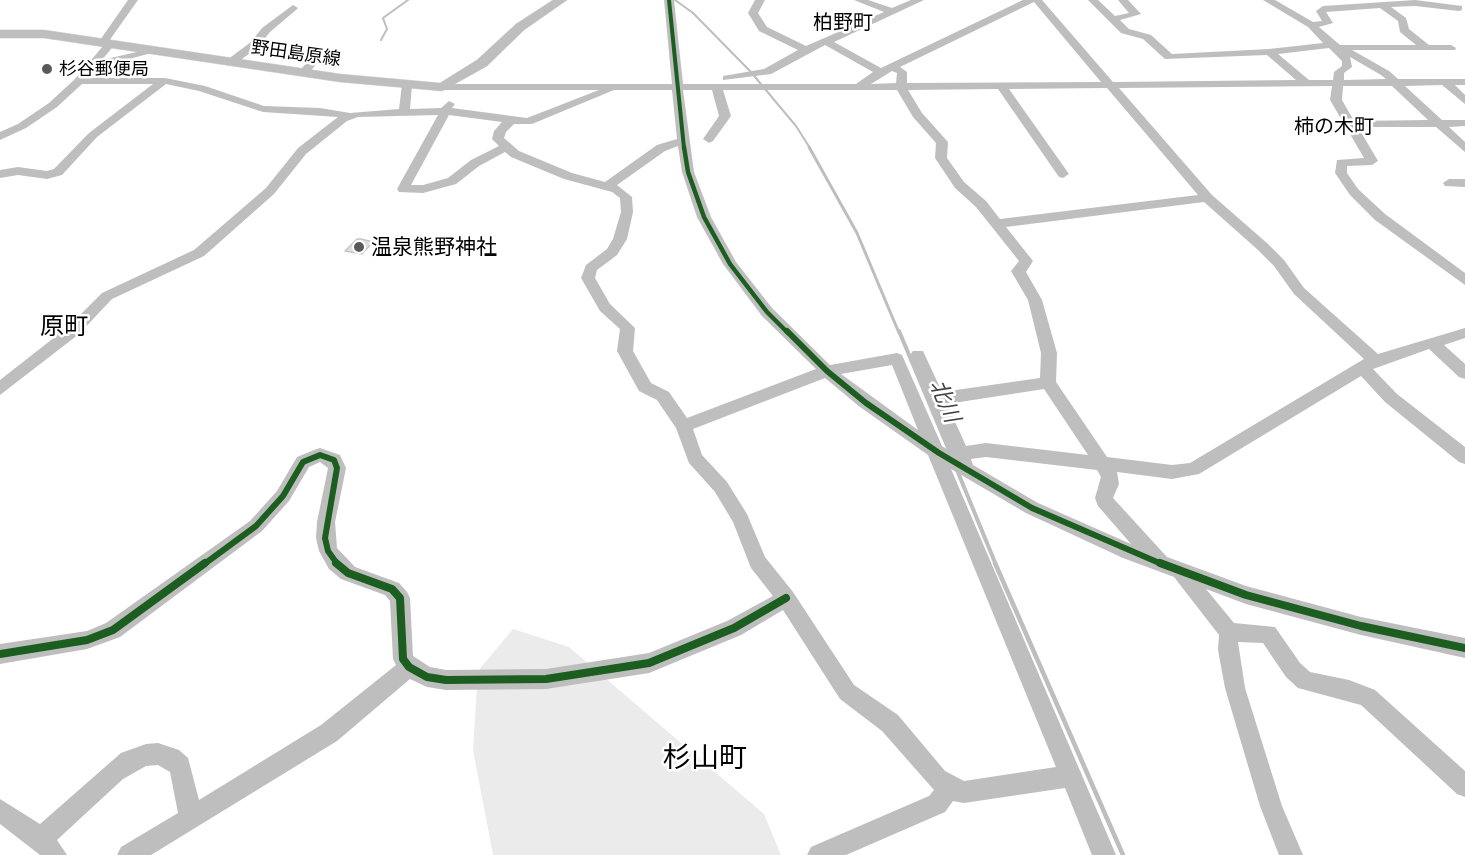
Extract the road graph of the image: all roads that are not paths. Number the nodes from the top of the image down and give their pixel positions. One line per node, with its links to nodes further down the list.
1 (133, 0): 21 (street)
2 (561, 0): 46 (main road)
3 (669, 0): 51 (street)
4 (760, 0): 26 (street)
5 (859, 0): 15 (street)
6 (919, 0): 15 (street)
7 (1031, 0): 31 (street)
8 (1037, 0): 44 (street)
9 (1093, 0): 17 (street)
10 (1123, 0): 17 (street)
11 (1268, 0): 18 (street)
12 (1449, 0): 16 (street)
13 (1382, 5): 16 (street); 18 (street); 25 (street)
14 (292, 8): 22 (street)
15 (890, 11): 20 (street)
16 (1462, 11)
17 (1113, 19): 28 (street)
18 (1311, 25): 23 (street)
19 (0, 34): 21 (main road, 野田島原線)
20 (825, 41): 26 (street); 32 (street)
21 (107, 43): 27 (main road, 野田島原線); 30 (street)
22 (255, 44): 29 (street); 33 (street)
23 (1332, 46): 25 (street); 28 (street); 35 (street); 41 (street)
24 (1452, 48): 25 (street)
25 (1428, 49)
26 (806, 50): 39 (street)
27 (154, 51): 29 (main road, 野田島原線); 30 (street)
28 (1269, 52): 42 (street)
29 (231, 62): 33 (main road, 野田島原線)
30 (92, 66): 37 (street)
31 (893, 67): 32 (street); 49 (street)
32 (881, 72): 48 (street)
33 (303, 73): 43 (main road, 野田島原線)
34 (701, 79): 39 (street)
35 (1392, 79): 36 (street); 41 (street); 58 (street)
36 (1450, 79): 40 (street); 53 (street)
37 (79, 81): 38 (street); 61 (street)
38 (165, 81): 56 (street); 66 (street)
39 (743, 82): 48 (street); 52 (street)
40 (1465, 82)
41 (1338, 83): 42 (street); 60 (street)
42 (1307, 84): 44 (street)
43 (407, 85): 46 (main road, 野田島原線); 55 (street)
44 (1109, 85): 45 (street); 71 (street)
45 (1001, 86): 49 (street); 67 (street)
46 (442, 87): 47 (street)
47 (458, 87): 50 (street); 54 (street)
48 (857, 87): 49 (street)
49 (902, 87): 72 (street)
50 (614, 88): 51 (street); 57 (street)
51 (679, 88): 52 (street); 63 (street)
52 (717, 88): 62 (street)
53 (1465, 101)
54 (446, 111): 55 (street); 57 (street); 64 (street)
55 (404, 113): 56 (street)
56 (349, 116): 81 (street)
57 (510, 121): 64 (street)
58 (1438, 123): 59 (street); 60 (street); 65 (street)
59 (1465, 123)
60 (1351, 124): 73 (street)
61 (0, 135)
62 (709, 139)
63 (683, 141): 70 (street); 78 (street)
64 (505, 147): 70 (street)
65 (1465, 148)
66 (0, 174)
67 (1063, 174)
68 (1449, 183): 69 (street)
69 (1465, 183)
70 (608, 186): 83 (street)
71 (1207, 198): 72 (street); 77 (street)
72 (996, 224): 80 (street)
73 (1465, 280)
74 (1465, 333): 75 (street)
75 (1433, 344): 77 (street); 79 (street)
76 (918, 355): 82 (street)
77 (1369, 364): 85 (street); 87 (street)
78 (827, 371): 83 (street); 84 (street); 84 (street)
79 (1465, 373)
80 (1048, 383): 82 (street); 87 (street)
81 (0, 389)
82 (937, 399): 86 (street)
83 (684, 426): 90 (street)
84 (936, 452): 86 (street); 95 (street)
85 (1465, 457)
86 (963, 464): 87 (street); 88 (street)
87 (1103, 466): 88 (street)
88 (1163, 565): 89 (street)
89 (1182, 572): 91 (street); 92 (street)
90 (786, 598): 94 (street); 97 (street)
91 (1229, 632): 96 (street); 104 (street)
92 (1465, 648)
93 (0, 654): 94 (street)
94 (409, 667): 99 (street)
95 (1069, 776): 97 (street); 103 (street)
96 (1465, 786)
97 (949, 788): 102 (street)
98 (0, 810): 100 (street)
99 (191, 818): 100 (street); 101 (street)
100 (48, 847)
101 (129, 855)
102 (819, 855)
103 (1104, 855)
104 (1291, 855)

